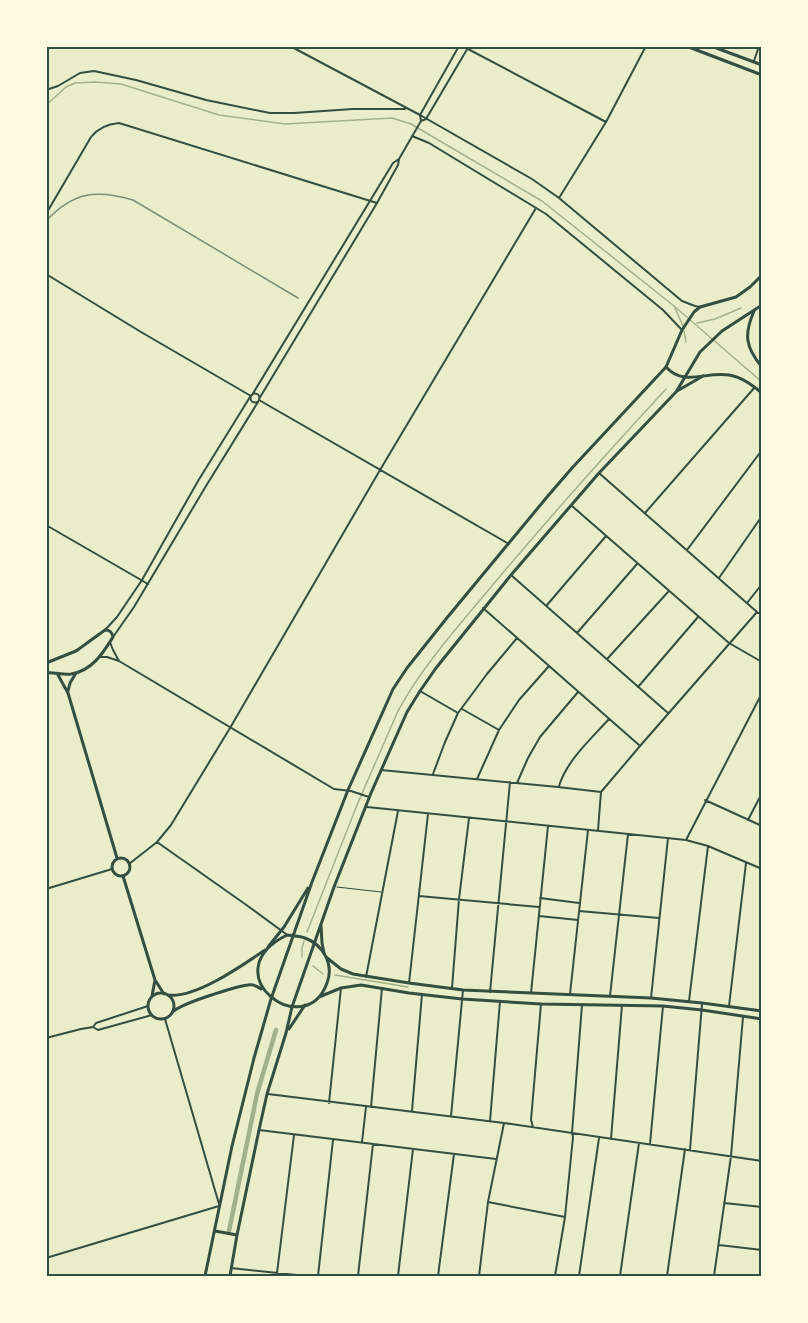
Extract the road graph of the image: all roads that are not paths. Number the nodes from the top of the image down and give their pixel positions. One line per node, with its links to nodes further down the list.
1 (290, 46): 12 (street)
2 (459, 46): 13 (street)
3 (646, 46): 16 (street)
4 (686, 46): 10 (main road)
5 (711, 46): 8 (main road)
6 (759, 46): 8 (street)
7 (468, 47): 14 (street); 16 (street)
8 (753, 62): 9 (main road)
9 (762, 65)
10 (762, 75)
11 (46, 90): 12 (street)
12 (408, 109): 13 (street)
13 (420, 115): 14 (street); 15 (street)
14 (426, 119): 15 (street); 19 (street)
15 (420, 121): 17 (street)
16 (606, 122): 19 (street)
17 (411, 136): 18 (street); 22 (street)
18 (399, 159): 20 (street); 21 (street)
19 (559, 198): 30 (street)
20 (371, 200): 21 (street); 23 (street); 24 (street)
21 (377, 203): 25 (street)
22 (536, 208): 33 (street); 44 (street)
23 (46, 214)
24 (347, 240): 25 (street); 26 (street)
25 (353, 243): 27 (street)
26 (331, 267): 27 (street); 41 (street)
27 (336, 270): 42 (street)
28 (46, 274): 41 (street)
29 (762, 276): 30 (main road)
30 (700, 307): 33 (main road)
31 (761, 307): 32 (main road)
32 (754, 311): 35 (main road); 37 (main road)
33 (682, 330): 34 (main road)
34 (666, 367): 37 (main road); 53 (main road)
35 (762, 367)
36 (703, 376): 37 (main road); 38 (main road); 39 (main road)
37 (684, 378): 39 (main road)
38 (755, 387): 40 (main road); 47 (street)
39 (676, 392): 45 (main road)
40 (762, 393)
41 (251, 396): 42 (street); 42 (street); 50 (street)
42 (259, 400): 44 (street); 52 (street)
43 (762, 450): 54 (street)
44 (380, 470): 53 (street); 94 (street)
45 (599, 472): 46 (main road); 47 (street)
46 (571, 505): 51 (street); 56 (main road)
47 (645, 513): 54 (street)
48 (762, 516): 57 (street)
49 (46, 525): 58 (street)
50 (169, 535): 52 (street); 58 (street)
51 (606, 536): 55 (street); 63 (street)
52 (176, 538): 59 (street)
53 (509, 544): 103 (main road)
54 (687, 550): 57 (street)
55 (637, 564): 61 (street); 71 (street)
56 (511, 575): 63 (street); 64 (main road)
57 (719, 578): 62 (street)
58 (142, 580): 59 (street); 67 (street)
59 (148, 584): 69 (street)
60 (762, 584): 62 (street)
61 (668, 592): 68 (street); 77 (street)
62 (747, 603): 65 (street)
63 (546, 606): 71 (street)
64 (483, 608): 73 (street); 86 (main road)
65 (757, 612): 66 (street); 75 (street)
66 (762, 615)
67 (117, 617): 69 (street); 70 (street)
68 (698, 617): 75 (street); 85 (street)
69 (123, 623): 72 (street)
70 (105, 630): 72 (main road); 80 (main road)
71 (577, 633): 77 (street)
72 (113, 637): 74 (main road)
73 (517, 638): 81 (street); 90 (street)
74 (110, 642): 76 (main road); 78 (street)
75 (729, 643): 79 (street); 92 (street)
76 (101, 657): 78 (street); 82 (main road)
77 (607, 659): 85 (street)
78 (119, 661): 94 (street)
79 (762, 662)
80 (48, 663): 83 (main road)
81 (549, 666): 87 (street); 95 (street)
82 (76, 672): 84 (main road); 88 (main road)
83 (48, 673): 84 (main road)
84 (58, 675): 88 (main road)
85 (638, 687): 92 (street)
86 (420, 691): 91 (street); 97 (main road)
87 (579, 692): 93 (street); 101 (street)
88 (68, 693): 123 (main road)
89 (762, 693): 107 (street)
90 (461, 708): 91 (street); 95 (street)
91 (458, 713): 98 (street)
92 (668, 713): 96 (street)
93 (609, 719): 96 (street); 102 (street)
94 (231, 728): 103 (street); 121 (street)
95 (499, 730): 99 (street)
96 (640, 746): 104 (street)
97 (381, 770): 98 (street); 106 (main road)
98 (433, 774): 99 (street)
99 (477, 779): 100 (street)
100 (510, 782): 101 (street); 113 (street)
101 (517, 783): 102 (street)
102 (558, 787): 104 (street)
103 (348, 790): 106 (street); 129 (main road)
104 (601, 792): 117 (street)
105 (762, 793): 112 (street)
106 (369, 797): 108 (main road)
107 (705, 800): 112 (street); 120 (street)
108 (365, 807): 109 (street); 130 (main road)
109 (398, 811): 110 (street); 132 (street)
110 (428, 814): 111 (street); 133 (street)
111 (469, 818): 113 (street); 135 (street)
112 (748, 820): 115 (street)
113 (507, 821): 114 (street); 136 (street)
114 (548, 826): 116 (street); 134 (street)
115 (762, 826)
116 (588, 830): 117 (street); 137 (street)
117 (598, 830): 118 (street)
118 (628, 834): 119 (street); 140 (street)
119 (668, 838): 120 (street); 142 (street)
120 (686, 840): 122 (street)
121 (157, 842): 125 (street); 145 (street)
122 (708, 846): 124 (street); 171 (street)
123 (117, 858): 125 (main road); 126 (main road)
124 (746, 863): 127 (street); 180 (street)
125 (129, 864): 128 (main road)
126 (112, 869): 128 (main road); 131 (street)
127 (762, 869)
128 (123, 876): 152 (main road)
129 (312, 882): 145 (main road); 147 (main road)
130 (334, 887): 132 (lane); 144 (main road)
131 (46, 889)
132 (382, 892): 151 (street)
133 (418, 896): 135 (street); 153 (street)
134 (540, 898): 137 (street); 138 (street)
135 (459, 899): 136 (street); 156 (street)
136 (498, 903): 138 (street); 158 (street)
137 (580, 903): 139 (street)
138 (539, 907): 141 (street)
139 (579, 911): 140 (street); 143 (street)
140 (618, 915): 142 (street); 164 (street)
141 (538, 916): 143 (street); 160 (street)
142 (659, 918): 167 (street)
143 (578, 920): 163 (street)
144 (321, 923): 148 (main road); 150 (main road)
145 (282, 930): 146 (street); 149 (main road)
146 (287, 935): 147 (main road); 149 (main road)
147 (293, 936): 148 (main road); 168 (main road)
148 (314, 942): 150 (main road); 179 (main road)
149 (267, 948): 159 (main road); 161 (main road)
150 (325, 955): 151 (main road); 165 (main road)
151 (366, 977): 153 (main road)
152 (155, 980): 161 (main road); 166 (main road)
153 (408, 983): 156 (main road)
154 (341, 988): 155 (main road); 165 (main road); 194 (street)
155 (382, 988): 162 (main road); 196 (street)
156 (452, 988): 157 (main road)
157 (463, 990): 158 (main road); 169 (street)
158 (490, 992): 160 (main road)
159 (265, 993): 168 (main road); 182 (main road)
160 (531, 993): 163 (main road)
161 (166, 994): 166 (main road); 182 (main road)
162 (422, 994): 169 (main road); 197 (street)
163 (570, 994): 164 (main road)
164 (610, 996): 167 (main road)
165 (319, 997): 174 (main road)
166 (151, 998): 177 (main road)
167 (651, 998): 171 (main road)
168 (272, 999): 179 (main road); 221 (main road)
169 (462, 999): 170 (main road); 198 (street)
170 (500, 1001): 173 (main road); 199 (street)
171 (689, 1002): 172 (main road)
172 (702, 1003): 180 (main road); 181 (street)
173 (541, 1004): 175 (main road); 201 (street)
174 (305, 1005): 179 (main road); 191 (main road)
175 (582, 1005): 176 (main road); 203 (street)
176 (622, 1005): 178 (main road); 206 (street)
177 (148, 1006): 184 (main road); 186 (street)
178 (663, 1006): 181 (main road); 211 (street)
179 (292, 1007): 191 (main road)
180 (729, 1007): 183 (main road)
181 (702, 1010): 185 (main road); 214 (street)
182 (174, 1011): 187 (main road)
183 (762, 1011)
184 (152, 1015): 187 (main road); 189 (street)
185 (743, 1016): 188 (main road); 216 (street)
186 (112, 1018): 189 (street); 190 (street)
187 (165, 1019): 221 (street)
188 (762, 1019)
189 (115, 1025): 190 (street)
190 (93, 1027): 192 (street)
191 (286, 1033): 193 (main road)
192 (46, 1038)
193 (267, 1094): 194 (street); 202 (main road)
194 (329, 1103): 195 (street)
195 (366, 1107): 196 (street); 208 (street)
196 (371, 1107): 197 (street)
197 (412, 1112): 198 (street)
198 (451, 1116): 199 (street)
199 (490, 1121): 200 (street)
200 (504, 1123): 201 (street); 217 (street)
201 (533, 1128): 203 (street)
202 (259, 1130): 204 (street); 225 (main road)
203 (572, 1133): 205 (street); 223 (street)
204 (294, 1135): 207 (street); 230 (street)
205 (599, 1138): 206 (street); 240 (street)
206 (611, 1139): 209 (street)
207 (333, 1140): 208 (street); 234 (street)
208 (362, 1142): 210 (street)
209 (639, 1143): 211 (street); 241 (street)
210 (373, 1144): 212 (street); 235 (street)
211 (650, 1145): 213 (street)
212 (413, 1149): 215 (street); 236 (street)
213 (685, 1149): 214 (street); 242 (street)
214 (690, 1150): 216 (street)
215 (454, 1154): 217 (street); 237 (street)
216 (731, 1156): 218 (street); 220 (street)
217 (496, 1159): 219 (street)
218 (762, 1161)
219 (488, 1202): 223 (street); 238 (street)
220 (724, 1203): 222 (street); 226 (street)
221 (219, 1206): 224 (main road); 228 (street)
222 (762, 1207)
223 (564, 1217): 239 (street)
224 (214, 1231): 225 (main road); 231 (main road)
225 (237, 1235): 229 (main road)
226 (719, 1245): 227 (street); 243 (street)
227 (762, 1250)
228 (46, 1258)
229 (231, 1268): 230 (street); 232 (main road)
230 (277, 1273): 233 (street)
231 (205, 1276)
232 (230, 1276)
233 (306, 1276)
234 (318, 1276)
235 (358, 1276)
236 (398, 1276)
237 (438, 1276)
238 (479, 1276)
239 (555, 1276)
240 (579, 1276)
241 (620, 1276)
242 (667, 1276)
243 (714, 1276)

